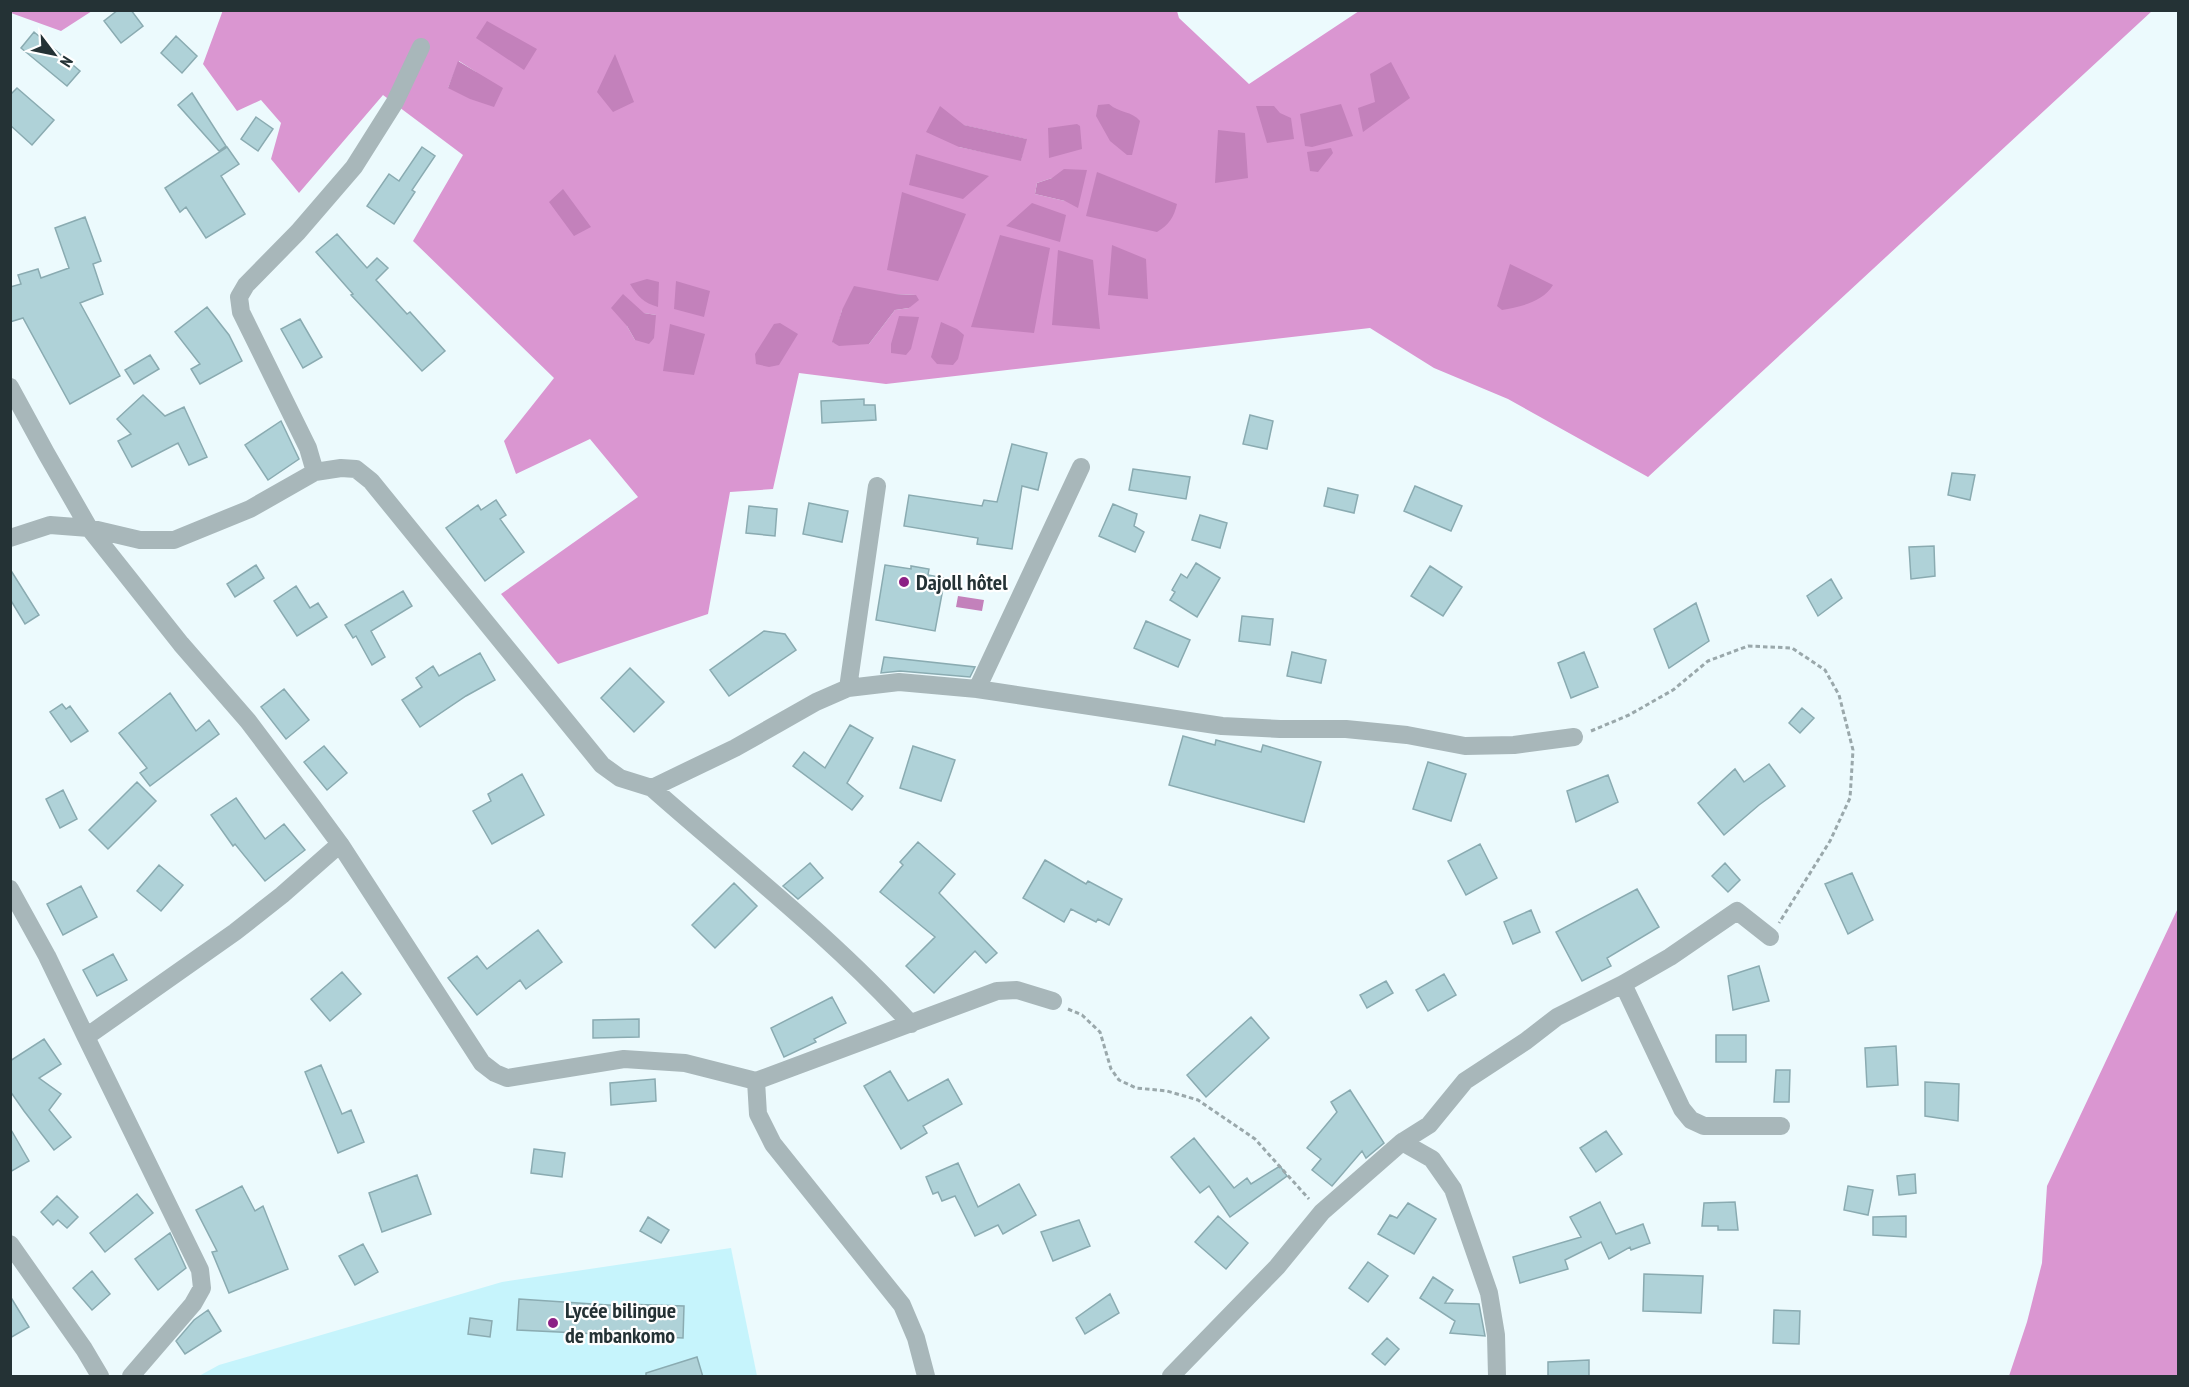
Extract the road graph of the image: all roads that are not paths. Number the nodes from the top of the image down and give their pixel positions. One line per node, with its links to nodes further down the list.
1 (422, 47): 4 (street)
2 (10, 387): 6 (street)
3 (1081, 466): 9 (street)
4 (315, 472): 6 (street); 11 (street)
5 (877, 486): 8 (street)
6 (89, 528): 7 (street); 12 (street)
7 (10, 538)
8 (848, 688): 9 (street); 11 (street)
9 (977, 689): 10 (street)
10 (1574, 737)
11 (652, 788): 17 (street)
12 (340, 844): 18 (street); 19 (street)
13 (10, 889): 18 (street)
14 (1770, 937): 15 (street)
15 (1623, 984): 20 (street); 21 (street)
16 (1053, 1001): 17 (street)
17 (911, 1024): 19 (street)
18 (86, 1037): 24 (street)
19 (756, 1081): 25 (street)
20 (1781, 1126)
21 (1402, 1142): 26 (street); 27 (street)
22 (10, 1244): 23 (street)
23 (100, 1377)
24 (131, 1377)
25 (926, 1377)
26 (1171, 1377)
27 (1497, 1377)

